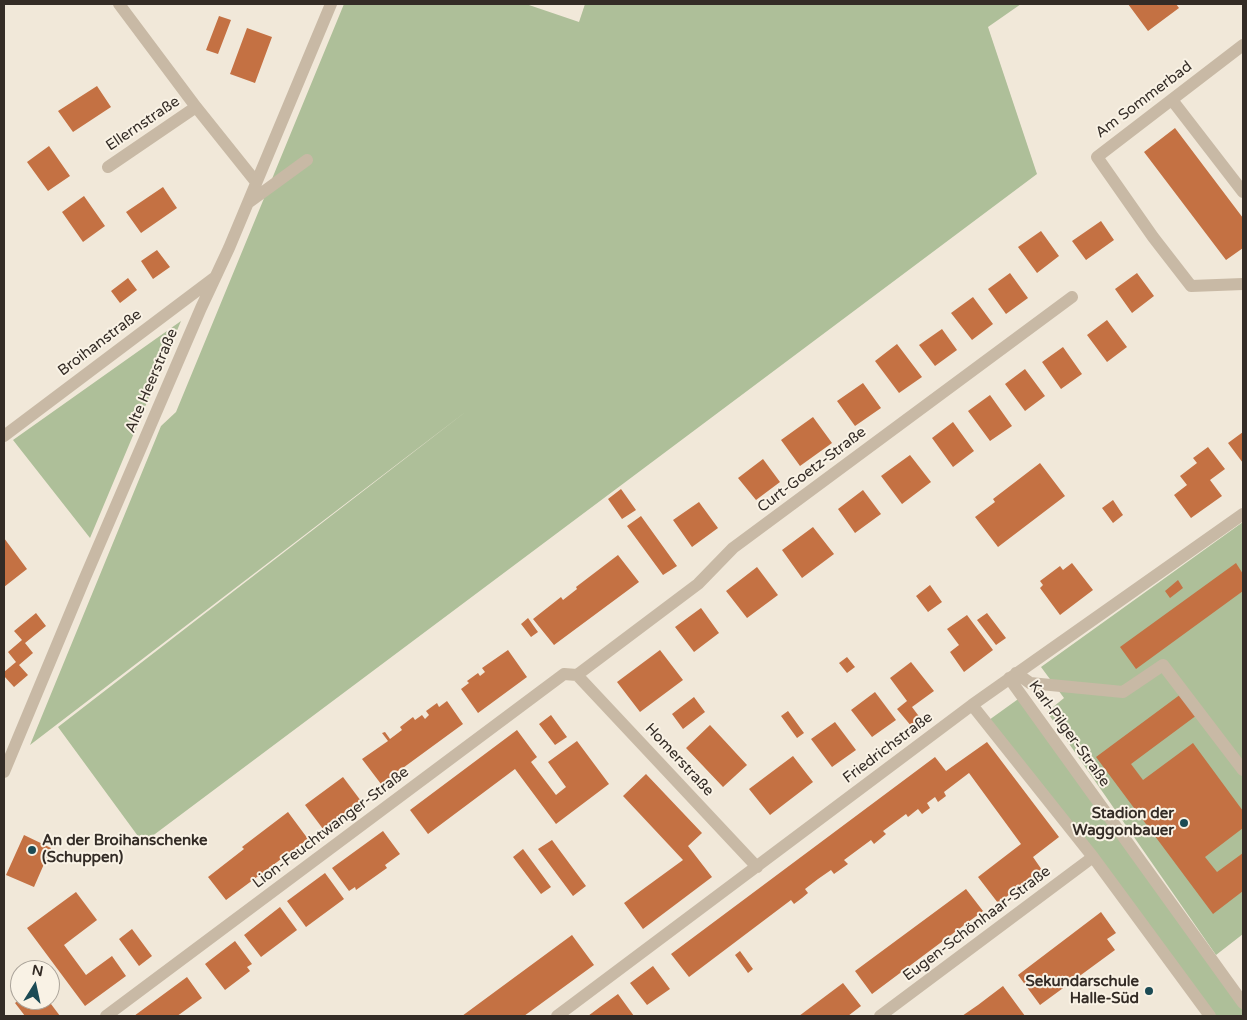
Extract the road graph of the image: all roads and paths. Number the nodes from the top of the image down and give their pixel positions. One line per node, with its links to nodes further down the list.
1 (119, 4): 5 (street, Ellernstraße)
2 (331, 4): 8 (street, Alte Heerstraße)
3 (1243, 45): 4 (street, Am Sommerbad)
4 (1172, 100): 9 (street); 12 (street, Am Sommerbad)
5 (196, 108): 7 (street, Ellernstraße); 8 (street, Ellernstraße)
6 (307, 160): 10 (street)
7 (108, 167)
8 (256, 182): 10 (street, Alte Heerstraße)
9 (1243, 192)
10 (247, 203): 11 (street, Alte Heerstraße)
11 (215, 277): 14 (street, Broihanstraße); 20 (street, Alte Heerstraße)
12 (1243, 284)
13 (1072, 297): 16 (street, Curt-Goetz-Straße)
14 (4, 436)
15 (1243, 514): 17 (street, Friedrichstraße)
16 (577, 675): 22 (street, Homerstraße); 24 (street, Lion-Feuchtwanger-Straße)
17 (1012, 676): 18 (street, Friedrichstraße); 19 (street); 23 (street, Karl-Pilger-Straße)
18 (972, 706): 21 (street); 22 (street, Friedrichstraße)
19 (1243, 770)
20 (4, 772)
21 (1093, 857): 26 (street, Eugen-Schönhaar-Straße); 27 (street)
22 (757, 867): 25 (street, Friedrichstraße)
23 (1243, 1003)
24 (106, 1016)
25 (557, 1016)
26 (880, 1016)
27 (1210, 1016)

